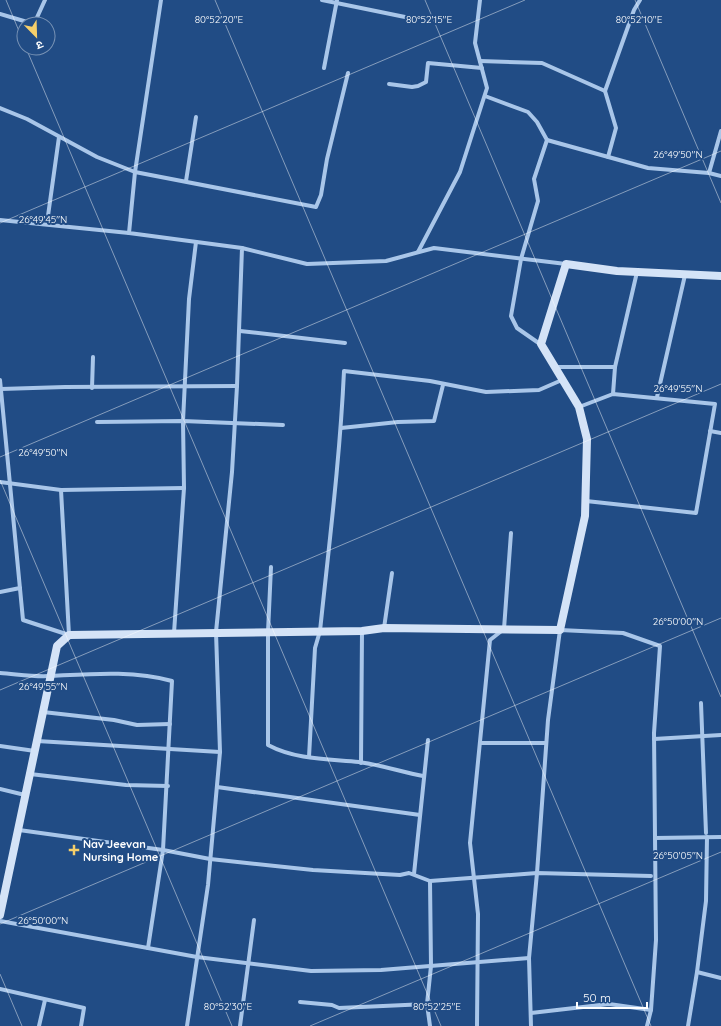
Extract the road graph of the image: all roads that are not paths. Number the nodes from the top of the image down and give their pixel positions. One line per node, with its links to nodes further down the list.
1 (45, 0): 7 (street)
2 (162, 0): 22 (street)
3 (322, 0): 6 (street)
4 (480, 0): 9 (street)
5 (640, 0): 14 (street)
6 (337, 2): 8 (street); 10 (street)
7 (0, 14)
8 (405, 16)
9 (480, 61): 11 (street); 14 (street)
10 (324, 68)
11 (482, 68): 13 (street); 15 (street)
12 (348, 73): 25 (street)
13 (389, 84)
14 (605, 91): 21 (street)
15 (485, 96): 20 (street); 31 (street)
16 (0, 108): 19 (street)
17 (196, 117): 25 (street)
18 (721, 131): 23 (street)
19 (59, 137): 22 (street); 27 (street)
20 (547, 140): 21 (street); 32 (street)
21 (608, 157): 23 (street)
22 (135, 172): 25 (street); 28 (street)
23 (709, 173): 24 (street)
24 (721, 176)
25 (186, 181)
26 (0, 220): 27 (street)
27 (46, 223): 28 (street)
28 (129, 233): 29 (street)
29 (196, 242): 30 (street); 46 (street)
30 (242, 248): 31 (street); 37 (street)
31 (418, 252): 32 (street)
32 (521, 259): 33 (street); 39 (street)
33 (566, 264): 34 (street); 39 (street)
34 (637, 272): 35 (street); 42 (street)
35 (685, 275): 36 (street); 51 (street)
36 (721, 276)
37 (240, 331): 38 (street); 47 (street)
38 (345, 343)
39 (540, 344): 41 (street)
40 (93, 357): 48 (street)
41 (554, 367): 42 (street); 44 (street)
42 (615, 367): 50 (street)
43 (0, 380): 49 (street)
44 (562, 380): 45 (street); 52 (street)
45 (443, 385): 57 (street); 57 (street)
46 (184, 386): 47 (street); 48 (street); 53 (street)
47 (237, 386): 55 (street)
48 (92, 388): 49 (street)
49 (1, 389): 58 (street)
50 (613, 394): 51 (street); 52 (street)
51 (657, 397): 59 (street)
52 (578, 407): 65 (street)
53 (183, 421): 54 (street); 55 (street); 63 (street)
54 (97, 422)
55 (235, 423): 56 (street); 76 (street)
56 (283, 425)
57 (341, 428): 74 (street)
58 (2, 430): 62 (street)
59 (710, 432): 60 (street); 65 (street)
60 (721, 433)
61 (0, 482): 62 (street)
62 (9, 484): 64 (street); 69 (street)
63 (184, 488): 64 (street); 78 (street)
64 (62, 490): 79 (street)
65 (586, 500): 73 (street)
66 (511, 533): 72 (street)
67 (271, 567): 77 (street)
68 (392, 573): 71 (street)
69 (20, 588): 70 (street); 79 (street)
70 (0, 592)
71 (384, 628): 72 (street); 75 (street)
72 (504, 629): 73 (street); 90 (street)
73 (560, 630): 87 (street); 91 (street)
74 (320, 631): 75 (street); 77 (street); 96 (street)
75 (362, 631): 97 (street)
76 (216, 632): 77 (street); 78 (street); 95 (street)
77 (268, 632): 96 (street)
78 (174, 633): 79 (street)
79 (69, 635): 81 (street)
80 (0, 673): 81 (street)
81 (51, 676): 83 (street); 84 (street)
82 (701, 703): 86 (street)
83 (42, 712): 84 (street); 89 (street)
84 (170, 724): 93 (street)
85 (721, 735): 86 (street)
86 (703, 736): 87 (street); 106 (street)
87 (654, 739): 108 (street)
88 (428, 740): 99 (street)
89 (37, 741): 93 (street); 94 (street)
90 (480, 743): 91 (street); 114 (street)
91 (546, 743): 111 (street)
92 (0, 746): 94 (street)
93 (169, 748): 95 (street); 100 (street)
94 (35, 751): 98 (street)
95 (220, 752): 101 (street)
96 (309, 757): 97 (street)
97 (361, 763): 99 (street)
98 (30, 774): 100 (street); 103 (street)
99 (423, 776): 104 (street)
100 (168, 786): 109 (street)
101 (217, 787): 104 (street); 110 (street)
102 (0, 789): 103 (street)
103 (26, 795): 105 (street)
104 (420, 814): 112 (street)
105 (19, 830): 109 (street); 116 (street)
106 (706, 835): 107 (street); 108 (street); 125 (street)
107 (721, 837)
108 (655, 838): 131 (street)
109 (163, 850): 110 (street); 119 (street)
110 (210, 859): 112 (street); 120 (street)
111 (537, 873): 113 (street); 114 (street); 121 (street)
112 (414, 874): 115 (street)
113 (651, 876)
114 (474, 878): 115 (street); 122 (street)
115 (430, 881): 124 (street)
116 (0, 915)
117 (254, 920): 123 (street)
118 (0, 921): 119 (street)
119 (148, 948): 120 (street)
120 (197, 958): 123 (street); 135 (street)
121 (529, 958): 122 (street); 132 (street)
122 (477, 962): 124 (street); 138 (street)
123 (249, 964): 124 (street); 136 (street)
124 (431, 966): 130 (street)
125 (697, 972): 126 (street); 141 (street)
126 (721, 978)
127 (0, 989): 128 (street)
128 (45, 1000): 133 (street); 134 (street)
129 (300, 1002): 130 (street)
130 (427, 1004): 137 (street)
131 (651, 1010): 132 (street); 140 (street)
132 (531, 1013): 139 (street)
133 (39, 1026)
134 (81, 1026)
135 (187, 1026)
136 (240, 1026)
137 (430, 1026)
138 (478, 1026)
139 (531, 1026)
140 (647, 1026)
141 (688, 1026)

